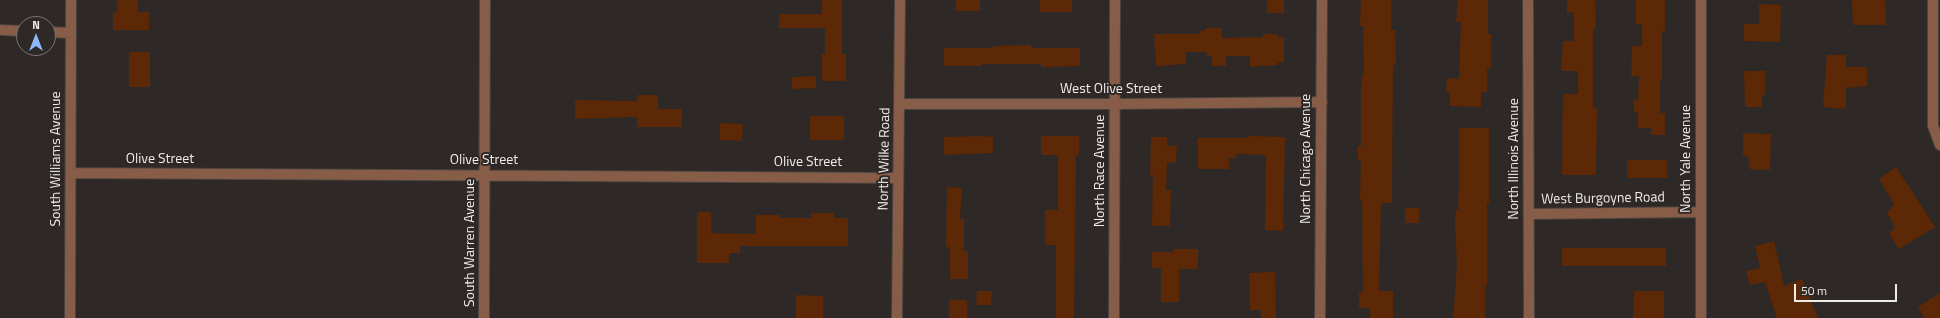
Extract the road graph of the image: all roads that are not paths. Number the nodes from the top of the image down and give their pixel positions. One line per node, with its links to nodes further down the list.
1 (71, 0): 12 (street, South Williams Avenue)
2 (485, 0): 19 (street, South Warren Avenue)
3 (900, 0): 14 (street, North Wilke Road)
4 (1115, 0): 15 (street, North Race Avenue)
5 (1322, 0): 13 (street, North Chicago Avenue)
6 (1528, 0): 22 (street, North Illinois Avenue)
7 (1701, 0): 21 (street, North Yale Avenue)
8 (1933, 0): 16 (street)
9 (0, 30): 10 (street)
10 (16, 31)
11 (56, 32): 12 (street)
12 (71, 33): 18 (street, South Williams Avenue)
13 (1322, 102): 15 (street, West Olive Street); 27 (street, North Chicago Avenue)
14 (900, 104): 15 (street, West Olive Street); 20 (street, North Wilke Road)
15 (1115, 104): 26 (street, North Race Avenue)
16 (1936, 123): 17 (street)
17 (1940, 145)
18 (72, 173): 19 (street, Olive Street); 23 (street, South Williams Avenue)
19 (485, 176): 20 (street, Olive Street); 24 (street, South Warren Avenue)
20 (897, 178): 25 (street, North Wilke Road)
21 (1701, 212): 22 (street, West Burgoyne Road); 29 (street, North Yale Avenue)
22 (1530, 214): 28 (street, North Illinois Avenue)
23 (70, 318)
24 (484, 318)
25 (897, 318)
26 (1114, 318)
27 (1320, 318)
28 (1529, 318)
29 (1701, 318)

